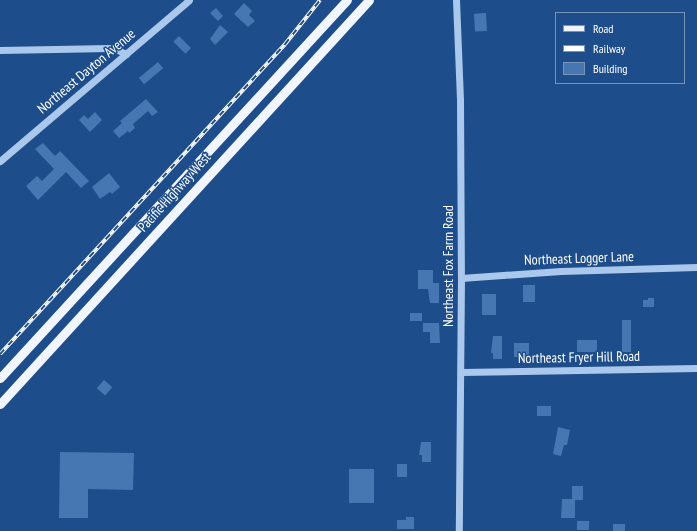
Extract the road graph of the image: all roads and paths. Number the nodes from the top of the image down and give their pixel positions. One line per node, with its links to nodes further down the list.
1 (189, 0): 6 (street, Northeast Dayton Avenue)
2 (348, 0): 12 (main road, Pacific Highway West)
3 (369, 0): 13 (main road, Pacific Highway West)
4 (456, 0): 9 (street, Northeast Fox Farm Road)
5 (0, 50): 6 (street)
6 (126, 54): 7 (street, Northeast Dayton Avenue)
7 (0, 161)
8 (697, 267): 9 (street, Northeast Logger Lane)
9 (461, 278): 11 (street, Northeast Fox Farm Road)
10 (697, 368): 11 (street, Northeast Fryer Hill Road)
11 (461, 372): 14 (street, Northeast Fox Farm Road)
12 (0, 378)
13 (0, 404)
14 (459, 531)

